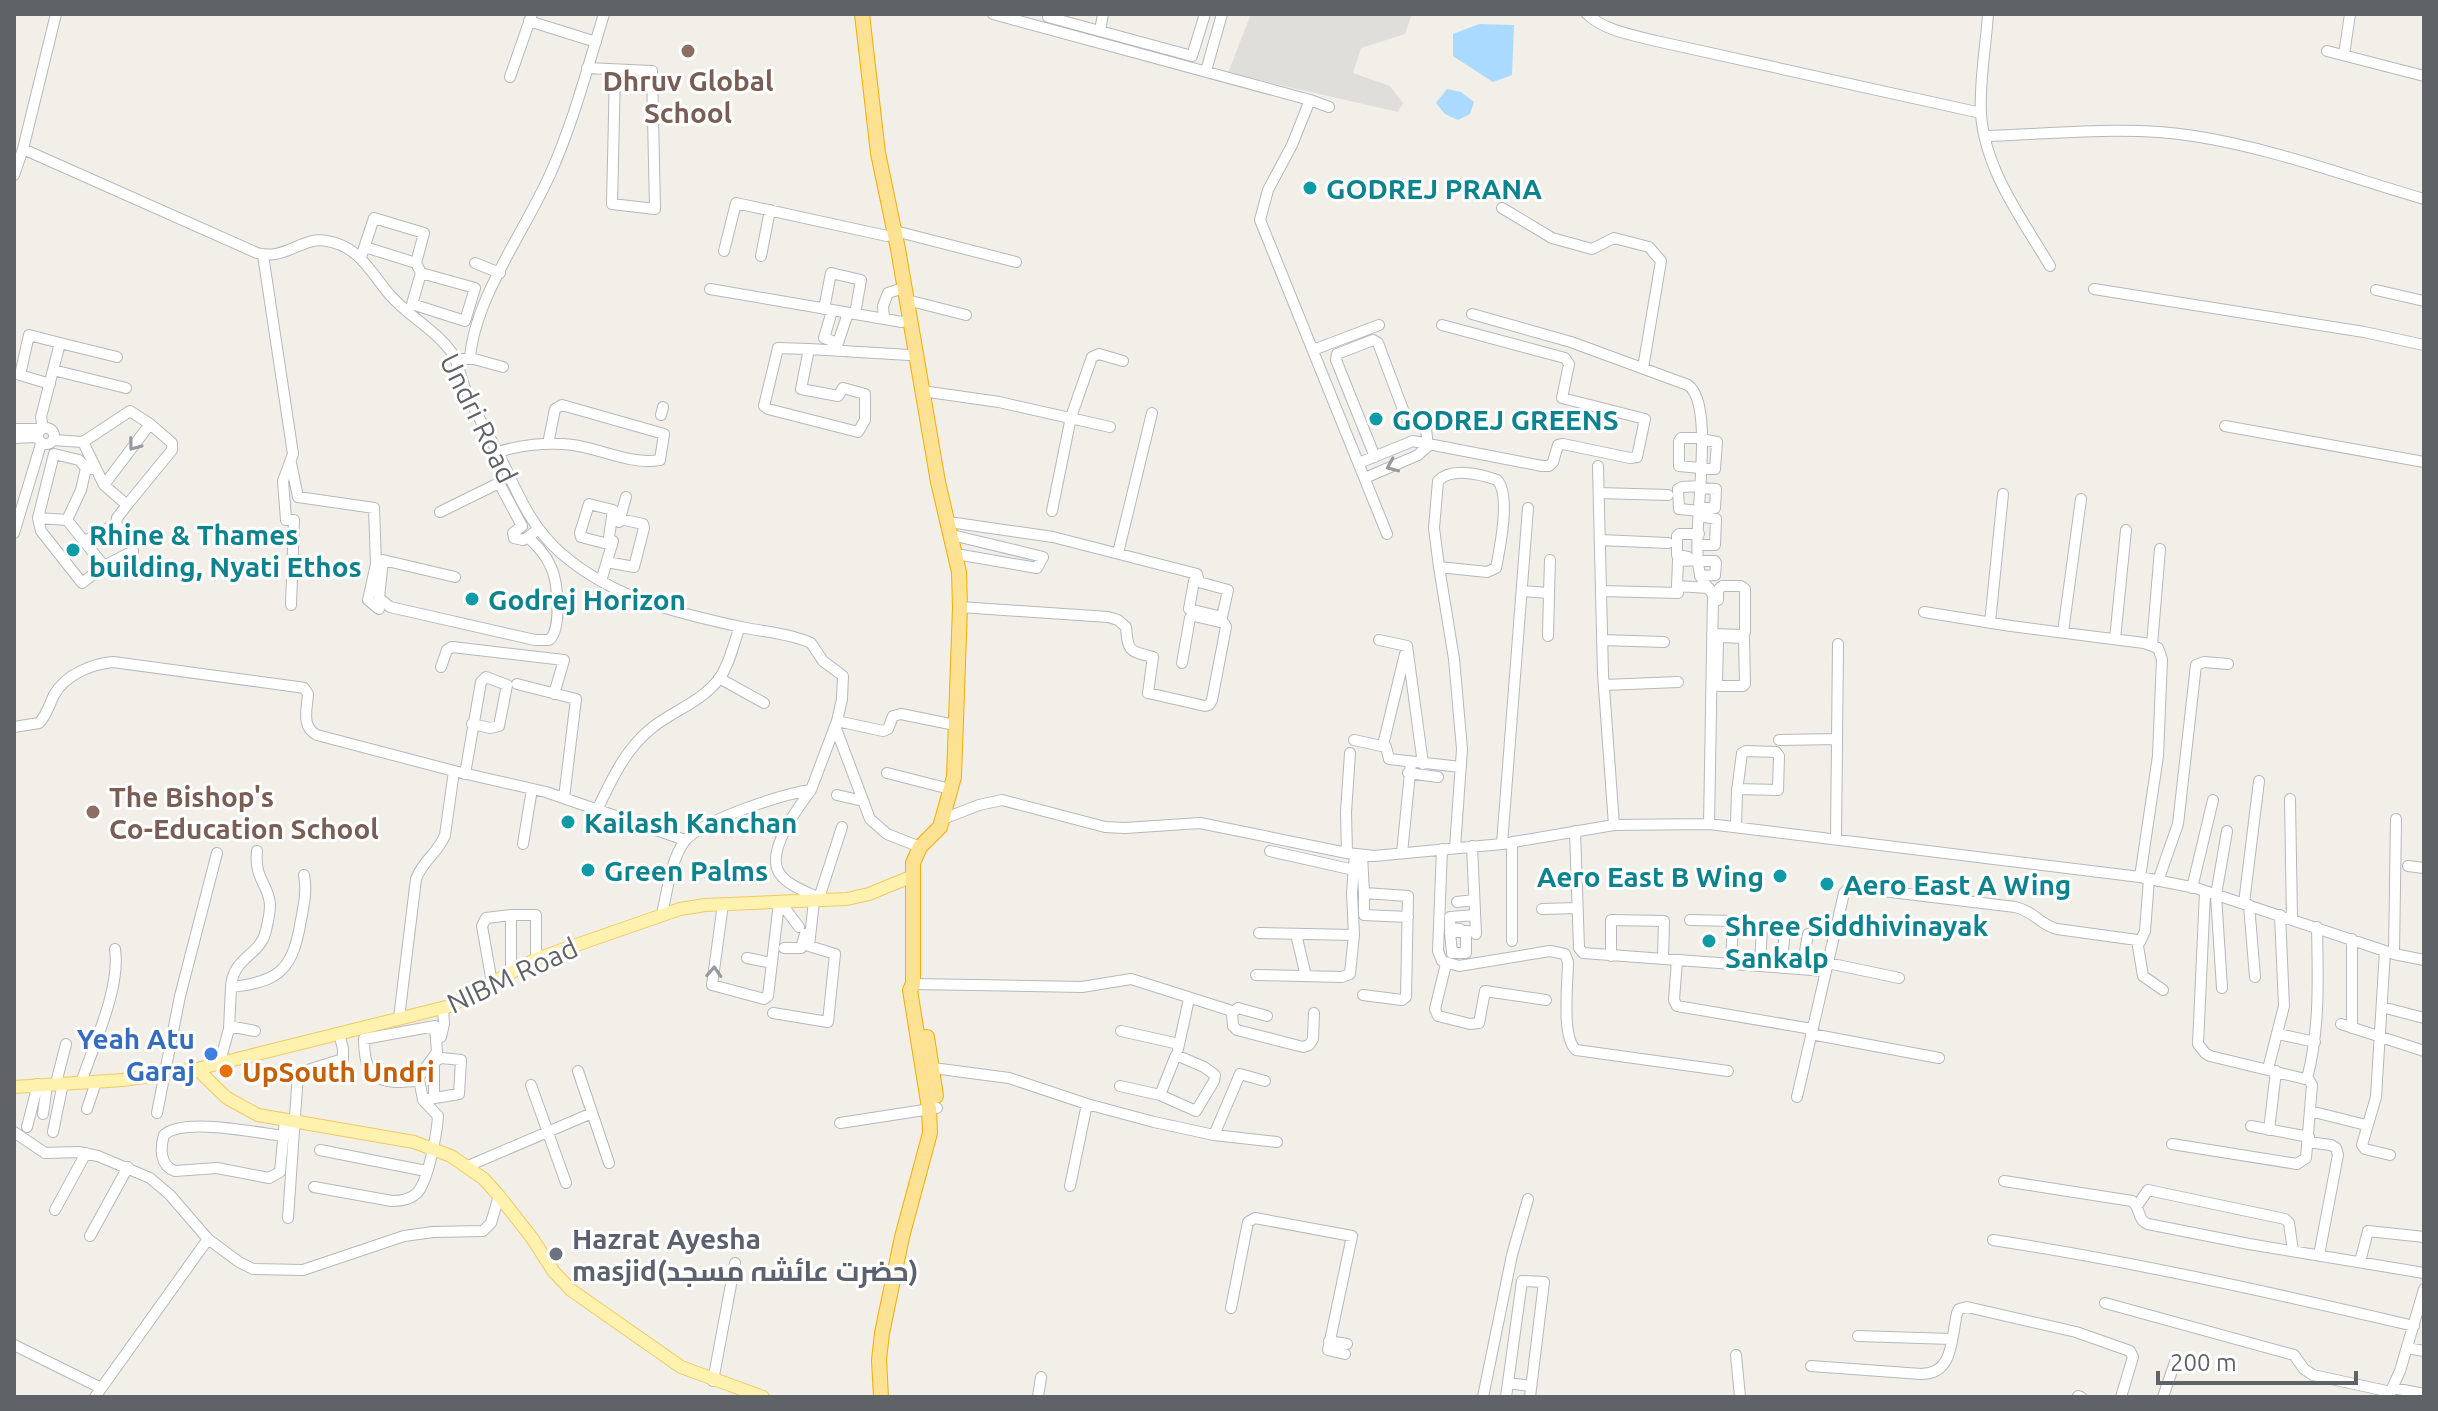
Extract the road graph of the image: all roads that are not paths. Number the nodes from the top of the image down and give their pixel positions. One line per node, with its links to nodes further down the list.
1 (56, 14): 28 (street)
2 (604, 14): 16 (street)
3 (855, 14): 33 (highway)
4 (862, 14): 33 (highway)
5 (993, 14): 14 (street)
6 (1103, 14): 15 (street)
7 (1205, 14): 15 (street)
8 (1222, 14): 21 (street)
9 (1587, 14): 26 (street)
10 (1988, 14): 26 (street)
11 (2350, 14): 18 (street)
12 (1048, 15): 14 (street); 15 (street)
13 (530, 18): 16 (street); 23 (street)
14 (1045, 28): 21 (street)
15 (1100, 31)
16 (596, 42): 19 (street)
17 (2327, 51): 18 (street)
18 (2344, 55): 22 (street)
19 (587, 68): 20 (street); 42 (street)
20 (615, 71): 20 (street)
21 (1206, 71): 24 (street)
22 (2424, 76)
23 (510, 77)
24 (1310, 100): 25 (street); 61 (street)
25 (1329, 107)
26 (1981, 113): 27 (street)
27 (1986, 136): 30 (street); 40 (street)
28 (23, 149): 29 (street); 36 (street)
29 (14, 175)
30 (2424, 199)
31 (1502, 208): 68 (street)
32 (770, 210): 33 (street); 34 (street); 37 (street)
33 (891, 233): 38 (street); 46 (highway)
34 (724, 251)
35 (363, 252): 36 (street, Undri Road); 41 (street); 41 (street); 57 (street, Undri Road)
36 (263, 255): 90 (street)
37 (761, 256)
38 (1016, 262)
39 (475, 263): 42 (street)
40 (2050, 266)
41 (418, 268): 49 (street); 49 (street)
42 (500, 273): 65 (street)
43 (710, 289): 48 (street)
44 (2094, 289): 59 (street)
45 (2376, 290): 47 (street)
46 (902, 295): 52 (street); 53 (street); 54 (highway); 72 (highway)
47 (2424, 301)
48 (828, 310): 50 (street); 50 (street); 50 (street); 50 (street)
49 (442, 314): 57 (street)
50 (851, 314): 53 (street)
51 (1472, 314): 68 (street)
52 (966, 315)
53 (884, 319): 54 (street)
54 (902, 322): 62 (highway)
55 (1379, 325): 61 (street)
56 (1442, 325): 86 (street)
57 (434, 335): 64 (street, Undri Road)
58 (60, 343): 63 (street); 69 (street); 70 (street)
59 (2424, 345)
60 (809, 349): 60 (street); 62 (street)
61 (1313, 350): 92 (street)
62 (909, 355): 168 (highway)
63 (117, 357)
64 (455, 359): 65 (street); 87 (street, Undri Road)
65 (470, 359): 67 (street)
66 (1123, 361): 74 (street)
67 (503, 367)
68 (1643, 368): 82 (street)
69 (53, 370): 70 (street); 71 (street)
70 (50, 384): 80 (street)
71 (126, 388)
72 (922, 391): 74 (street); 115 (highway)
73 (1152, 413): 125 (street)
74 (1071, 417): 78 (street); 106 (street)
75 (1404, 421): 83 (street); 86 (street); 89 (street)
76 (150, 424): 84 (street); 97 (street, one-way to 97); 104 (street)
77 (2225, 426): 91 (street)
78 (1110, 427)
79 (14, 429): 80 (street)
80 (41, 435): 81 (street); 84 (street); 117 (street)
81 (14, 438)
82 (1701, 439): 95 (street); 95 (street); 95 (street)
83 (1413, 441): 86 (street); 88 (street); 89 (street)
84 (83, 442): 94 (street)
85 (548, 444): 85 (street); 87 (street)
86 (1428, 446): 88 (street)
87 (497, 452): 110 (street, Undri Road)
88 (1418, 455): 96 (street, one-way to 96)
89 (1375, 457): 92 (street)
90 (290, 461): 140 (street); 142 (street)
91 (2424, 462)
92 (1359, 463): 96 (street)
93 (1598, 466): 99 (street)
94 (91, 469): 97 (street); 109 (street); 112 (street)
95 (1700, 469): 98 (street)
96 (1365, 478): 119 (street)
97 (104, 485): 104 (street)
98 (1700, 487): 108 (street); 108 (street); 108 (street)
99 (1599, 493): 101 (street); 120 (street)
100 (2003, 494): 144 (street)
101 (1668, 495)
102 (626, 497): 111 (street)
103 (2081, 499): 146 (street)
104 (127, 505): 113 (street)
105 (1528, 508): 136 (street)
106 (1052, 511)
107 (440, 512): 114 (street)
108 (1700, 512): 124 (street); 124 (street)
109 (38, 518): 112 (street); 129 (street)
110 (531, 519): 114 (street); 118 (street, Undri Road)
111 (620, 519): 128 (street); 128 (street)
112 (67, 520): 121 (street)
113 (116, 524): 121 (street); 129 (street)
114 (522, 526): 118 (street)
115 (951, 529): 125 (street); 126 (highway); 126 (street)
116 (2126, 530): 149 (street)
117 (14, 533)
118 (533, 534): 132 (street); 134 (street, Undri Road)
119 (1387, 534)
120 (1600, 540): 122 (street); 137 (street)
121 (85, 541): 129 (street)
122 (1668, 543)
123 (2160, 549): 154 (street)
124 (1699, 551): 131 (street); 131 (street); 135 (street)
125 (1118, 553): 133 (street)
126 (956, 554): 141 (highway)
127 (1550, 560): 138 (street)
128 (607, 562): 134 (street)
129 (104, 566)
130 (1439, 567): 130 (street); 176 (street)
131 (1700, 576): 135 (street)
132 (455, 577)
133 (1198, 580): 133 (street)
134 (601, 581): 145 (street, Undri Road)
135 (1709, 588): 147 (street)
136 (1522, 591): 138 (street); 202 (street)
137 (1601, 591): 139 (street); 151 (street)
138 (1549, 593): 148 (street)
139 (1678, 593)
140 (291, 605)
141 (960, 607): 156 (street); 168 (highway)
142 (379, 609)
143 (1924, 612): 144 (street)
144 (1990, 623): 146 (street)
145 (740, 627): 160 (street); 167 (street, Undri Road)
146 (2063, 632): 149 (street)
147 (1716, 634): 147 (street); 157 (street)
148 (1548, 636)
149 (2115, 639): 154 (street)
150 (1379, 640): 155 (street)
151 (1602, 640): 152 (street); 163 (street)
152 (1664, 642)
153 (1838, 644): 170 (street)
154 (2152, 645): 218 (street)
155 (1407, 646): 173 (street); 175 (street)
156 (1182, 663)
157 (1715, 664): 157 (street); 194 (street)
158 (2228, 664): 218 (street)
159 (441, 667): 164 (street)
160 (719, 678): 165 (street); 191 (street)
161 (1678, 682): 163 (street)
162 (517, 684): 164 (street)
163 (1604, 685): 195 (street)
164 (554, 694): 187 (street)
165 (764, 703)
166 (472, 724): 166 (street); 178 (street)
167 (836, 724): 168 (street); 184 (street, Undri Road); 190 (street, Undri Road)
168 (952, 724): 186 (highway)
169 (14, 727): 178 (street)
170 (1837, 739): 172 (street); 200 (street)
171 (1354, 740): 173 (street)
172 (1779, 740)
173 (1383, 745): 177 (street)
174 (1350, 753): 212 (street)
175 (1423, 764): 176 (street); 177 (street)
176 (1461, 767): 206 (street)
177 (1409, 768): 180 (street); 211 (street)
178 (460, 773): 182 (street); 283 (street)
179 (887, 773): 186 (street)
180 (1438, 777)
181 (2259, 781): 227 (street)
182 (532, 789): 187 (street); 203 (street)
183 (1737, 789): 183 (street); 196 (street)
184 (811, 790): 201 (street); 222 (street, Undri Road)
185 (837, 795): 190 (street)
186 (947, 795): 192 (highway)
187 (564, 798): 191 (street)
188 (2290, 799): 235 (street)
189 (2213, 800): 219 (street)
190 (863, 801): 205 (street, Undri Road)
191 (597, 810): 201 (street)
192 (943, 819): 205 (highway); 212 (street)
193 (2396, 819): 250 (street)
194 (1709, 824): 195 (street); 196 (street)
195 (1614, 825): 198 (street)
196 (1736, 826): 200 (street)
197 (842, 827): 222 (street)
198 (1575, 831): 202 (street); 228 (street)
199 (2227, 831): 221 (street)
200 (1836, 838): 218 (street)
201 (685, 840): 230 (street)
202 (1507, 843): 204 (street); 246 (street)
203 (523, 844)
204 (1472, 846): 206 (street); 223 (street)
205 (920, 847): 217 (highway)
206 (1455, 848): 207 (street)
207 (1442, 849): 211 (street); 259 (street)
208 (257, 851): 271 (street)
209 (1270, 851): 215 (street)
210 (217, 853): 304 (street)
211 (1402, 853): 212 (street)
212 (1355, 854): 215 (street); 220 (street)
213 (2408, 866): 214 (street)
214 (2424, 868)
215 (1354, 870): 244 (street)
216 (304, 875): 271 (street)
217 (913, 876): 222 (main road, NIBM Road); 270 (highway)
218 (2149, 879): 219 (street); 247 (street)
219 (2192, 888): 221 (street)
220 (1364, 893): 234 (street); 234 (street)
221 (2211, 893): 227 (street); 272 (street); 301 (street)
222 (817, 900): 225 (main road, NIBM Road); 239 (street)
223 (1474, 900): 224 (street); 232 (street)
224 (1457, 902)
225 (780, 903): 226 (main road, NIBM Road); 239 (street); 257 (street)
226 (723, 904): 230 (main road, NIBM Road); 257 (street, one-way to 226)
227 (2247, 904): 233 (street); 267 (street)
228 (1577, 908): 229 (street); 251 (street)
229 (1542, 909)
230 (662, 914): 253 (main road, NIBM Road)
231 (511, 915): 253 (street); 264 (street); 269 (street)
232 (1475, 915): 232 (street)
233 (2280, 915): 235 (street); 290 (street)
234 (1408, 917): 274 (street)
235 (2292, 919): 238 (street)
236 (1690, 920): 258 (street)
237 (1762, 927): 260 (street)
238 (2317, 927): 245 (street); 293 (street)
239 (805, 928): 248 (street); 279 (street)
240 (1785, 932): 261 (street)
241 (1259, 933): 242 (street)
242 (1296, 934): 244 (street); 265 (street)
243 (1808, 934): 263 (street)
244 (1354, 935): 266 (street)
245 (2352, 939): 250 (street); 292 (street)
246 (1512, 941)
247 (2140, 942): 262 (street); 273 (street)
248 (784, 948)
249 (115, 949): 309 (street)
250 (2389, 952): 256 (street); 277 (street)
251 (1611, 956): 254 (street); 254 (street)
252 (747, 958): 257 (street)
253 (536, 959): 264 (main road, NIBM Road)
254 (1663, 959): 255 (street)
255 (1677, 960): 258 (street); 288 (street)
256 (2424, 960)
257 (772, 963)
258 (1731, 963): 260 (street)
259 (1446, 964): 276 (street); 303 (street)
260 (1760, 965): 261 (street)
261 (1781, 967): 263 (street)
262 (1827, 967): 263 (street); 268 (street); 288 (street)
263 (1802, 969)
264 (511, 971): 269 (main road, NIBM Road)
265 (1305, 972)
266 (1256, 975)
267 (2255, 977)
268 (1899, 978)
269 (492, 983): 278 (main road, NIBM Road)
270 (913, 984): 275 (street); 299 (highway); 317 (highway)
271 (231, 987): 285 (street)
272 (2222, 988)
273 (2163, 990)
274 (1363, 995)
275 (1189, 999): 280 (street); 295 (street)
276 (1546, 1000)
277 (2382, 1007): 284 (street); 292 (street)
278 (443, 1008): 283 (main road, NIBM Road); 291 (street)
279 (773, 1013)
280 (1232, 1013): 281 (street); 282 (street)
281 (1314, 1013)
282 (1267, 1016)
283 (399, 1018): 289 (main road, NIBM Road)
284 (2424, 1018)
285 (229, 1026): 286 (street); 298 (street)
286 (255, 1031)
287 (1121, 1031): 295 (street)
288 (1812, 1032): 297 (street); 315 (street)
289 (339, 1033): 298 (main road, NIBM Road); 323 (street)
290 (2278, 1034): 293 (street); 301 (street)
291 (441, 1037)
292 (2381, 1037): 296 (street); 325 (street)
293 (2315, 1042): 305 (street)
294 (66, 1044): 310 (street)
295 (1178, 1050): 314 (street); 314 (street)
296 (2424, 1051)
297 (1939, 1058)
298 (219, 1065): 300 (main road, NIBM Road)
299 (933, 1068): 316 (street); 317 (highway)
300 (197, 1069): 304 (main road, NIBM Road); 323 (main road)
301 (2272, 1070): 305 (street); 328 (street)
302 (578, 1071): 321 (street)
303 (1728, 1071)
304 (163, 1075): 308 (main road, NIBM Road); 320 (street)
305 (2307, 1079): 319 (street)
306 (416, 1081): 306 (street); 337 (street)
307 (1265, 1081): 332 (street)
308 (96, 1082): 309 (main road, NIBM Road); 318 (street)
309 (81, 1083): 310 (main road, NIBM Road)
310 (51, 1084): 313 (main road, NIBM Road); 322 (street); 327 (street); 330 (street)
311 (531, 1085): 331 (street)
312 (1120, 1086): 314 (street)
313 (14, 1087)
314 (1160, 1095)
315 (1797, 1097)
316 (1087, 1104): 332 (street); 347 (street)
317 (933, 1108): 324 (street); 374 (highway)
318 (87, 1109)
319 (2310, 1111): 325 (street); 334 (street)
320 (157, 1113)
321 (592, 1113): 331 (street); 341 (street)
322 (43, 1114)
323 (289, 1121): 333 (street); 337 (main road); 353 (street)
324 (840, 1123)
325 (2366, 1125): 340 (street)
326 (2251, 1126): 328 (street)
327 (27, 1127)
328 (2269, 1130): 334 (street)
329 (14, 1132): 339 (street)
330 (53, 1132)
331 (548, 1132): 342 (street); 346 (street)
332 (1214, 1135): 335 (street)
333 (284, 1136): 333 (street)
334 (2308, 1140): 336 (street); 359 (street)
335 (1277, 1142)
336 (2172, 1144)
337 (432, 1147): 342 (main road); 344 (street)
338 (320, 1150): 344 (street)
339 (86, 1153): 343 (street); 352 (street)
340 (2390, 1155)
341 (609, 1163)
342 (468, 1166): 349 (main road)
343 (128, 1167): 354 (street); 356 (street)
344 (426, 1171): 348 (street)
345 (2004, 1181): 351 (street)
346 (566, 1183)
347 (1070, 1186)
348 (314, 1187)
349 (499, 1196): 356 (street); 380 (main road)
350 (1528, 1199): 390 (street)
351 (2137, 1206): 358 (street); 358 (street)
352 (55, 1210)
353 (288, 1218)
354 (90, 1236)
355 (2424, 1237): 360 (street)
356 (208, 1239): 383 (street)
357 (1993, 1240): 366 (street)
358 (2293, 1251): 359 (street)
359 (2319, 1255): 360 (street)
360 (2360, 1262): 362 (street)
361 (735, 1263): 380 (street)
362 (2424, 1273)
363 (2424, 1289): 366 (street)
364 (2105, 1303): 384 (street)
365 (1231, 1308): 373 (street)
366 (2414, 1326): 372 (street)
367 (1514, 1335): 369 (street); 369 (street); 381 (street)
368 (1858, 1336): 370 (street)
369 (1537, 1338): 382 (street)
370 (1951, 1339): 378 (street); 393 (street)
371 (14, 1345): 383 (street)
372 (2407, 1348): 375 (street); 384 (street)
373 (1346, 1349)
374 (884, 1350): 387 (highway); 388 (highway)
375 (2424, 1351)
376 (1736, 1355): 392 (street)
377 (2175, 1362): 394 (street)
378 (1811, 1366)
379 (1041, 1377): 389 (street)
380 (713, 1381): 386 (main road)
381 (1508, 1383): 382 (street); 391 (street)
382 (1531, 1391)
383 (98, 1392)
384 (2391, 1392): 385 (street)
385 (2424, 1394)
386 (763, 1397)
387 (881, 1397)
388 (889, 1397)
389 (1038, 1397)
390 (1483, 1397)
391 (1506, 1397)
392 (1740, 1397)
393 (2121, 1397)
394 (2165, 1397)

